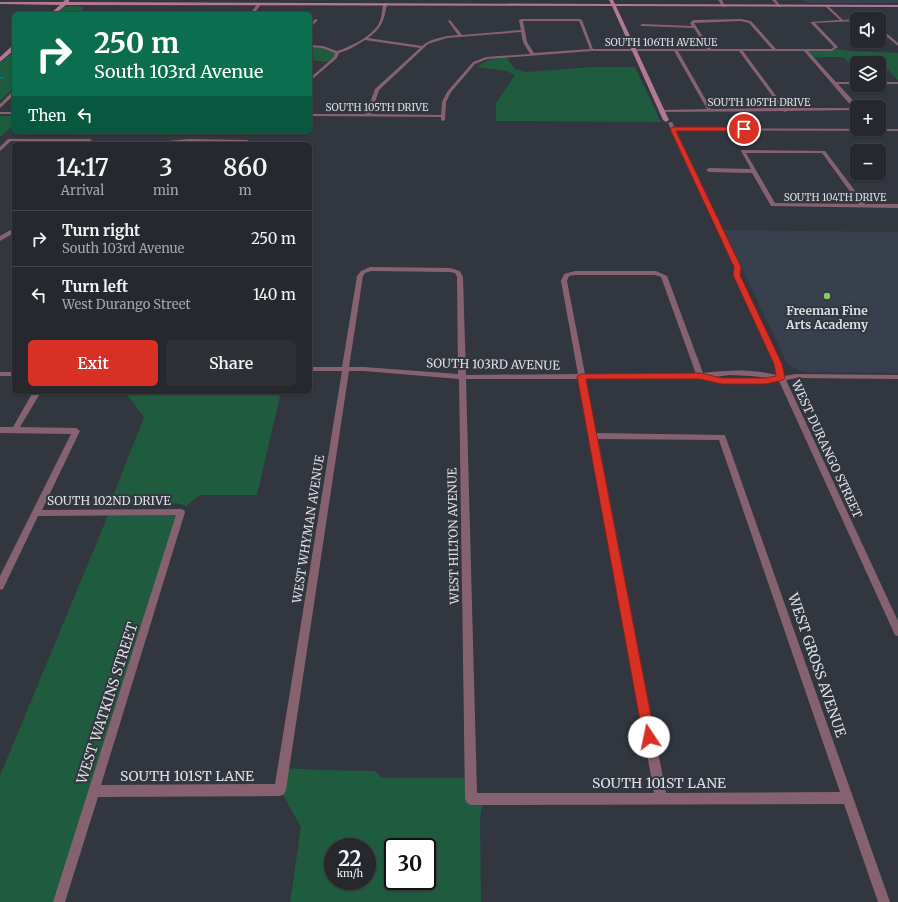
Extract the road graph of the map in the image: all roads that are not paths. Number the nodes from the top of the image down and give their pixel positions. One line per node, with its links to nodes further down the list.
1 (720, 0): 8 (street)
2 (774, 0): 9 (street)
3 (67, 2): 4 (main road); 6 (main road); 12 (main road)
4 (0, 3)
5 (612, 3): 7 (main road); 8 (main road); 30 (main road, WEST DURANGO STREET)
6 (259, 4): 7 (main road); 13 (street)
7 (386, 4): 24 (street)
8 (724, 6): 9 (main road)
9 (780, 6): 10 (main road)
10 (827, 6): 11 (main road); 15 (street)
11 (898, 6)
12 (54, 12)
13 (253, 12)
14 (316, 20): 18 (street)
15 (842, 20): 16 (street); 35 (street, SOUTH 106TH AVENUE)
16 (850, 20)
17 (450, 21): 23 (street)
18 (312, 25)
19 (642, 25): 20 (street)
20 (695, 27): 32 (street); 34 (street)
21 (523, 31): 23 (street); 29 (street); 37 (street)
22 (886, 34): 25 (street)
23 (460, 36): 27 (street)
24 (364, 38): 27 (street); 36 (street)
25 (898, 44)
26 (312, 46): 36 (street)
27 (422, 47): 52 (street)
28 (12, 50): 38 (main road)
29 (592, 50): 30 (street, SOUTH 106TH AVENUE); 37 (street, SOUTH 106TH AVENUE)
30 (633, 50): 31 (street, SOUTH 106TH AVENUE); 47 (main road, WEST DURANGO STREET)
31 (675, 50): 32 (street, SOUTH 106TH AVENUE); 48 (street)
32 (710, 50): 33 (street, SOUTH 106TH AVENUE)
33 (740, 50): 34 (street, SOUTH 106TH AVENUE); 46 (street)
34 (775, 50): 35 (street, SOUTH 106TH AVENUE)
35 (804, 50): 40 (street)
36 (337, 52): 39 (street)
37 (532, 54): 53 (street, SOUTH 106TH AVENUE)
38 (0, 60)
39 (312, 75)
40 (835, 83): 41 (street); 46 (street, SOUTH 105TH DRIVE)
41 (850, 83)
42 (886, 83): 43 (street)
43 (898, 83)
44 (12, 95): 45 (street)
45 (0, 107)
46 (785, 110): 48 (street, SOUTH 105TH DRIVE)
47 (662, 111): 48 (street, SOUTH 105TH DRIVE); 54 (main road, WEST DURANGO STREET)
48 (710, 111)
49 (0, 113): 50 (street)
50 (12, 113)
51 (312, 115): 52 (street, SOUTH 105TH DRIVE)
52 (368, 116): 53 (street, SOUTH 105TH DRIVE)
53 (443, 118)
54 (670, 124): 55 (street); 77 (street, WEST DURANGO STREET)
55 (898, 130)
56 (207, 134): 57 (street)
57 (204, 141): 59 (street); 60 (street)
58 (88, 142): 61 (street)
59 (186, 142)
60 (226, 142)
61 (0, 150)
62 (708, 170): 63 (street)
63 (754, 171): 64 (street, SOUTH 104TH DRIVE); 64 (street)
64 (863, 206): 65 (street, SOUTH 104TH DRIVE)
65 (898, 206)
66 (12, 231): 67 (street)
67 (0, 239)
68 (458, 272): 70 (street, WEST WHYMAN AVENUE); 75 (street, WEST HILTON AVENUE)
69 (312, 369): 70 (street, SOUTH 103RD AVENUE)
70 (345, 369): 75 (street, SOUTH 103RD AVENUE); 86 (street, WEST WHYMAN AVENUE)
71 (0, 374): 72 (street)
72 (12, 374)
73 (581, 376): 74 (street, SOUTH 103RD AVENUE); 74 (street); 75 (street, SOUTH 103RD AVENUE); 81 (street)
74 (700, 376): 77 (street, SOUTH 103RD AVENUE)
75 (462, 377): 90 (street, WEST HILTON AVENUE)
76 (898, 377): 77 (street, SOUTH 103RD AVENUE)
77 (780, 378): 85 (street, WEST DURANGO STREET)
78 (35, 394): 80 (street)
79 (0, 430): 80 (street)
80 (15, 430): 82 (street)
81 (592, 436): 88 (street); 89 (street, WEST GROSS AVENUE)
82 (37, 512): 83 (street, SOUTH 102ND DRIVE); 84 (street)
83 (181, 512): 87 (street, WEST WATKINS STREET)
84 (0, 586)
85 (898, 632)
86 (280, 790): 87 (street, SOUTH 101ST LANE)
87 (94, 791): 91 (street, WEST WATKINS STREET)
88 (661, 798): 89 (street, SOUTH 101ST LANE); 90 (street, SOUTH 101ST LANE)
89 (848, 798): 92 (street, WEST GROSS AVENUE)
90 (471, 800)
91 (59, 902)
92 (884, 902)

